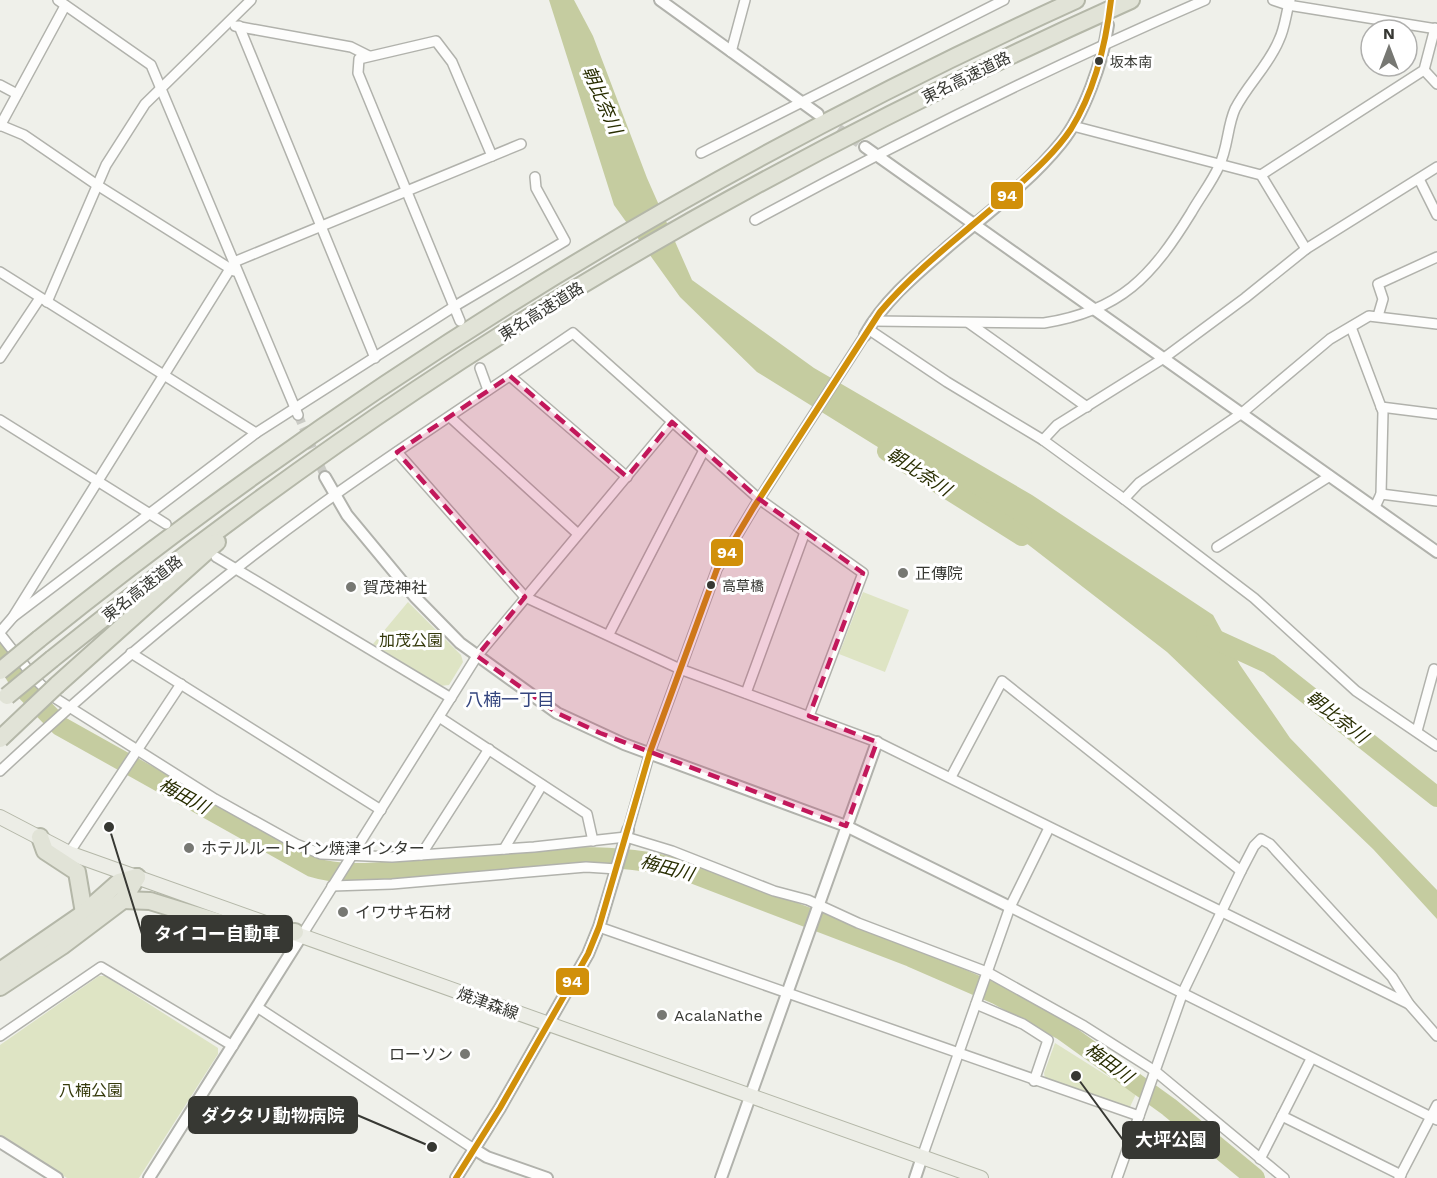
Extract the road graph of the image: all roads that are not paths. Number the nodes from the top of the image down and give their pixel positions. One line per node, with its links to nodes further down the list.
1 (250, 0): 11 (street)
2 (660, 0): 16 (street)
3 (745, 0): 16 (street)
4 (1005, 0): 23 (street)
5 (1076, 0): 102 (highway, 東名高速道路, bridge)
6 (1131, 0): 78 (highway, 東名高速道路)
7 (1205, 0): 15 (street)
8 (1273, 0): 9 (street)
9 (1289, 2): 14 (street); 32 (street)
10 (61, 3): 21 (street); 22 (street)
11 (227, 24): 13 (street); 21 (street)
12 (1108, 25): 15 (street)
13 (240, 26): 17 (street); 42 (street)
14 (1436, 28): 18 (street)
15 (1105, 43): 26 (street); 30 (street)
16 (731, 52): 23 (street)
17 (369, 56): 31 (street); 38 (street)
18 (1424, 70): 19 (street); 34 (street)
19 (1437, 84)
20 (0, 85): 22 (street)
21 (163, 89): 37 (street); 45 (street)
22 (17, 94): 25 (street)
23 (800, 102): 24 (street); 29 (street)
24 (818, 114)
25 (0, 125): 37 (street)
26 (1073, 126): 32 (street); 41 (street)
27 (520, 144): 31 (street)
28 (865, 147): 30 (street)
29 (701, 153)
30 (875, 155): 40 (street); 41 (street)
31 (492, 156): 38 (street)
32 (1220, 165): 34 (street); 49 (street)
33 (1437, 167): 36 (street)
34 (1261, 175): 43 (street)
35 (535, 177): 48 (street)
36 (1419, 179): 39 (street); 43 (street)
37 (98, 185): 45 (street); 47 (street)
38 (407, 190): 42 (street); 48 (street)
39 (1437, 215)
40 (755, 219)
41 (974, 224): 49 (street); 55 (street)
42 (321, 226): 45 (street); 57 (street)
43 (1306, 249): 58 (street)
44 (1437, 256): 50 (street)
45 (234, 268): 60 (street); 65 (street)
46 (0, 272): 47 (street)
47 (44, 300): 56 (street); 60 (street)
48 (455, 306): 51 (street); 57 (street)
49 (1095, 310): 52 (street); 58 (street)
50 (1378, 316): 53 (street); 54 (street)
51 (460, 321)
52 (969, 323): 55 (street); 63 (street)
53 (1437, 324)
54 (1351, 327): 64 (street); 66 (street)
55 (869, 328): 72 (street); 82 (street)
56 (0, 358)
57 (375, 358): 65 (street)
58 (1164, 358): 63 (street); 66 (street)
59 (480, 368): 62 (street)
60 (162, 375): 71 (street); 79 (street)
61 (510, 376): 62 (street); 70 (street); 77 (street)
62 (488, 390): 68 (street)
63 (1087, 407): 72 (street)
64 (1381, 407): 67 (street); 80 (street)
65 (296, 412): 71 (street)
66 (1242, 413): 75 (street); 83 (street)
67 (1437, 414)
68 (450, 417): 74 (street); 89 (street)
69 (0, 420): 79 (street)
70 (672, 422): 73 (street); 77 (street)
71 (256, 433): 86 (street)
72 (1042, 440): 83 (street)
73 (704, 450): 82 (street); 97 (street)
74 (397, 452): 81 (street); 94 (street)
75 (1330, 476): 85 (street); 90 (street)
76 (325, 477): 81 (street)
77 (627, 477): 89 (street)
78 (287, 479): 106 (highway, 東名高速道路, bridge); 111 (highway, bridge)
79 (98, 480): 86 (street); 95 (street)
80 (1381, 494): 84 (street); 85 (street)
81 (334, 496): 93 (street); 99 (street)
82 (759, 499): 88 (street); 100 (street)
83 (1124, 499): 110 (street)
84 (1437, 501)
85 (1375, 507): 91 (street)
86 (150, 514): 87 (street); 95 (street)
87 (166, 524)
88 (805, 532): 104 (street); 108 (street)
89 (578, 534): 94 (street)
90 (1217, 548)
91 (1437, 552)
92 (216, 556): 93 (street)
93 (237, 570): 98 (street); 105 (street)
94 (525, 597): 97 (street); 99 (street)
95 (13, 617): 96 (street)
96 (0, 633): 107 (street)
97 (609, 634): 100 (street)
98 (131, 653): 103 (street); 107 (street)
99 (477, 656): 105 (street); 115 (street)
100 (680, 669): 104 (street); 115 (street)
101 (1434, 669): 110 (street)
102 (0, 671)
103 (181, 684): 116 (street); 120 (street)
104 (746, 693): 108 (street)
105 (451, 698): 109 (street)
106 (3, 699)
107 (68, 709): 116 (street); 117 (street)
108 (809, 716): 112 (street)
109 (439, 717): 114 (street); 120 (street)
110 (1417, 730): 113 (street)
111 (0, 739)
112 (877, 742): 118 (street); 122 (street)
113 (1437, 746)
114 (489, 749): 119 (street); 129 (street)
115 (650, 752): 122 (street); 125 (street)
116 (136, 753): 128 (street); 130 (street)
117 (0, 771)
118 (951, 777): 123 (street); 132 (street)
119 (542, 785): 126 (street); 127 (street)
120 (381, 810): 130 (street)
121 (0, 817): 124 (main road, 焼津森線)
122 (846, 826): 136 (street); 137 (street)
123 (1049, 828): 137 (street); 138 (street)
124 (40, 837): 128 (main road, 焼津森線); 139 (highway)
125 (626, 837): 126 (street); 131 (street); 136 (street)
126 (592, 841): 127 (street)
127 (504, 849): 129 (street)
128 (69, 853): 133 (main road, 焼津森線)
129 (421, 855): 130 (street)
130 (350, 857): 134 (street)
131 (617, 867): 134 (street); 140 (street)
132 (1240, 871): 138 (street); 148 (street)
133 (137, 877): 135 (highway); 139 (highway); 141 (main road, 焼津森線)
134 (333, 885): 141 (street)
135 (123, 900): 141 (highway); 144 (highway)
136 (817, 906): 143 (street); 146 (street)
137 (1010, 907): 143 (street); 145 (street)
138 (1222, 912): 145 (street); 148 (street)
139 (84, 913): 142 (highway)
140 (599, 927): 146 (street); 150 (street)
141 (299, 934): 149 (street); 150 (main road, 焼津森線)
142 (0, 971)
143 (986, 975): 147 (street); 156 (street)
144 (0, 987)
145 (1183, 992): 155 (street); 156 (street)
146 (786, 993): 154 (street); 158 (street)
147 (977, 1002): 154 (street); 157 (street)
148 (1409, 1004): 152 (street)
149 (257, 1007): 153 (street); 164 (street)
150 (548, 1025): 158 (main road, 焼津森線); 164 (street)
151 (0, 1036): 153 (street)
152 (1437, 1036)
153 (232, 1046): 169 (street)
154 (958, 1054): 157 (street); 165 (street)
155 (1311, 1059): 161 (street); 162 (street)
156 (1153, 1075): 160 (street); 166 (street)
157 (1034, 1081): 160 (street)
158 (750, 1096): 165 (main road, 焼津森線); 172 (street)
159 (1437, 1105): 162 (street)
160 (1140, 1113): 175 (street)
161 (1282, 1116): 166 (street); 167 (street)
162 (1434, 1119): 167 (street)
163 (0, 1143): 168 (street)
164 (474, 1149): 170 (street); 171 (street)
165 (922, 1157): 173 (street); 174 (main road, 焼津森線)
166 (1260, 1159): 176 (street)
167 (1400, 1177)
168 (57, 1178)
169 (149, 1178)
170 (456, 1178)
171 (547, 1178)
172 (721, 1178)
173 (915, 1178)
174 (981, 1178)
175 (1117, 1178)
176 (1284, 1178)

